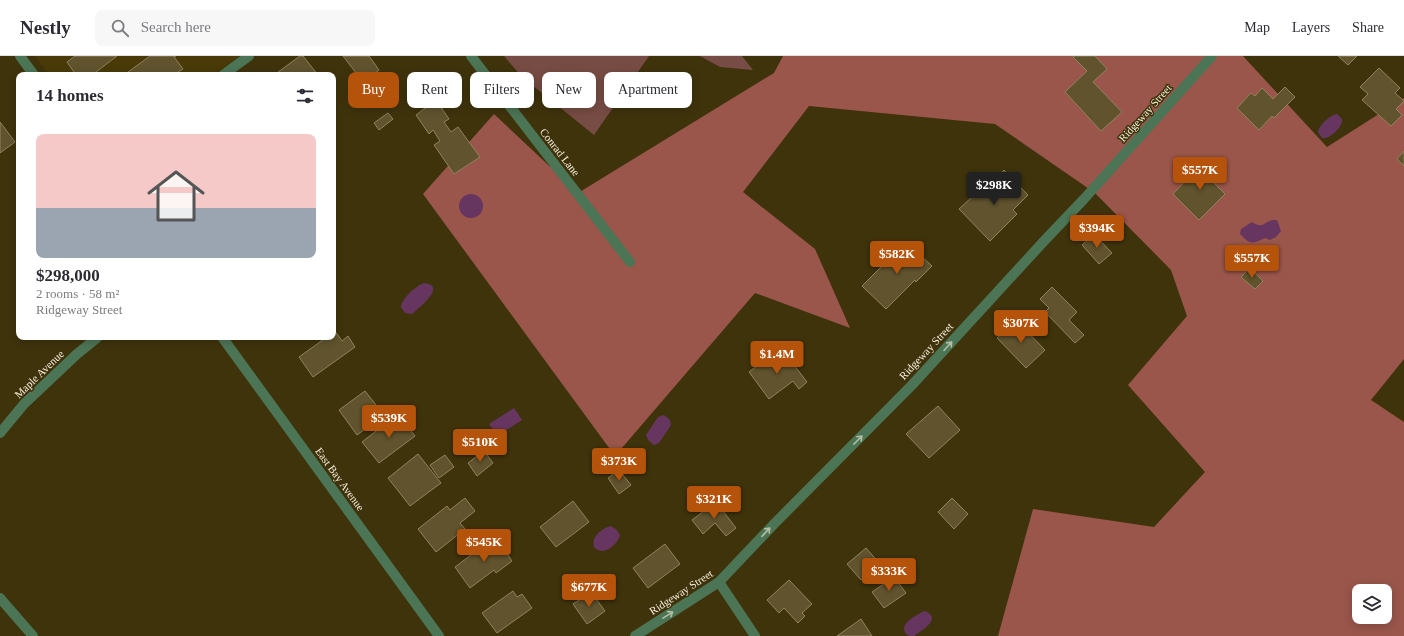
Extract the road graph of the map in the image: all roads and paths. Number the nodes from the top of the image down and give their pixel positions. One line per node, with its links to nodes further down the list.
1 (20, 56): 5 (street)
2 (249, 56): 6 (street)
3 (471, 56): 7 (street, Conrad Lane)
4 (1212, 56): 11 (street, Ridgeway Street, one-way to 4)
5 (32, 72)
6 (227, 72)
7 (630, 262)
8 (94, 340): 10 (street, Maple Avenue)
9 (224, 340): 14 (street, East Bay Avenue)
10 (0, 433)
11 (719, 582): 15 (street, Ridgeway Street, one-way to 11); 16 (street)
12 (0, 598): 13 (street)
13 (33, 636)
14 (439, 636)
15 (635, 636)
16 (755, 636)

